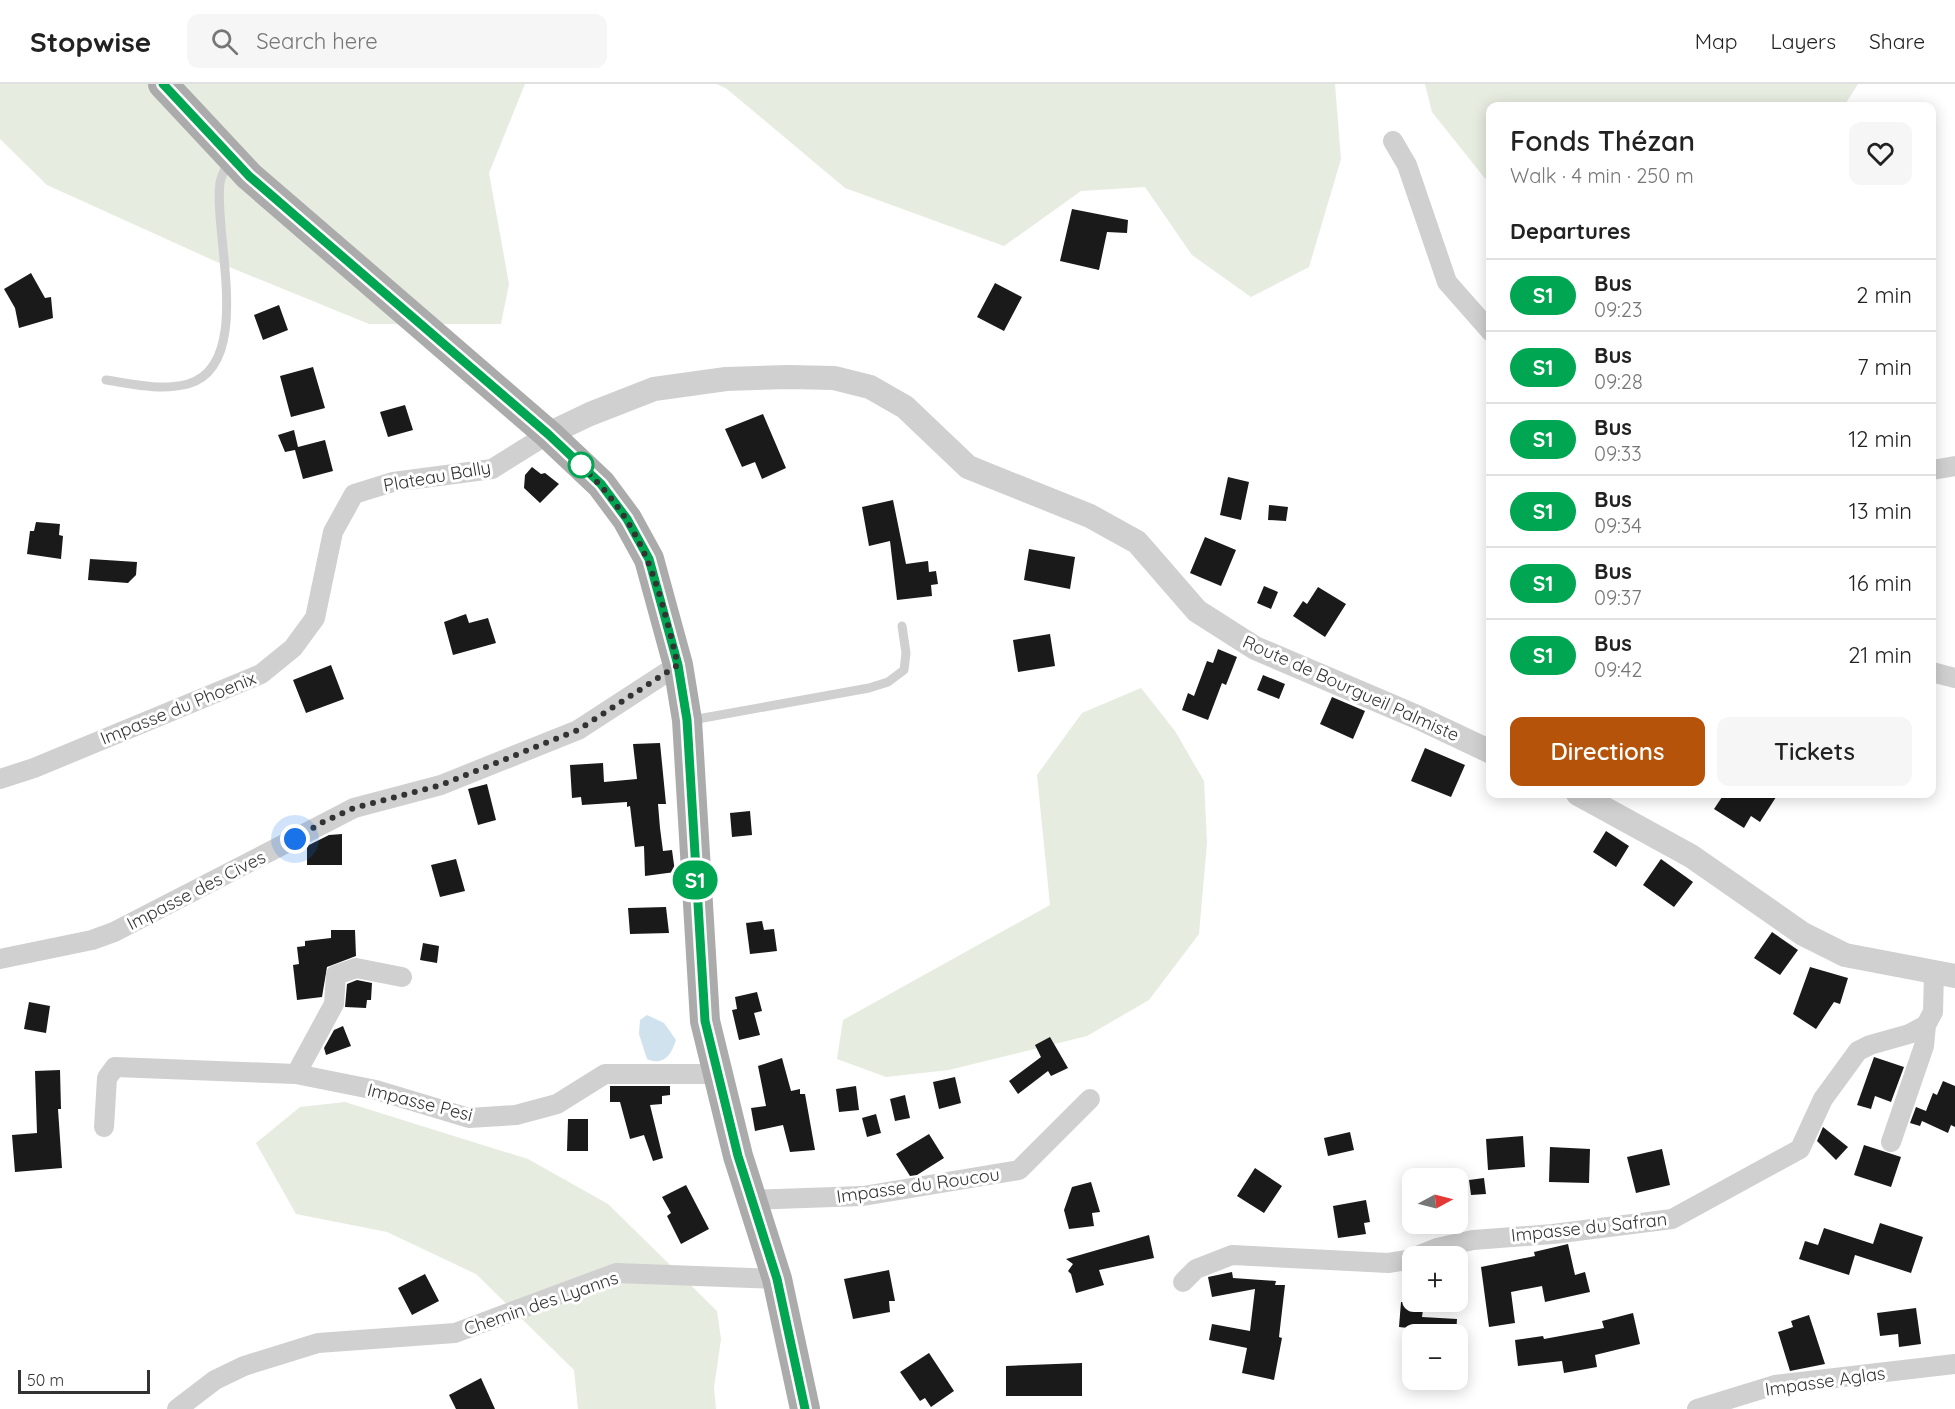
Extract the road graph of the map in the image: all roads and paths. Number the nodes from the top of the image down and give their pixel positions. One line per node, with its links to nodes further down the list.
1 (163, 84): 3 (main road)
2 (1393, 141): 4 (street)
3 (230, 156): 5 (lane); 6 (main road)
4 (1486, 326)
5 (106, 380)
6 (548, 434): 9 (street, Plateau Bally); 11 (main road); 15 (street, Route de Bourgueil Palmiste)
7 (1955, 466): 8 (street)
8 (1936, 469)
9 (354, 494): 16 (street, Impasse du Phoenix)
10 (902, 626): 14 (lane)
11 (678, 665): 14 (main road); 18 (street, Impasse des Cives)
12 (1936, 673): 13 (street)
13 (1955, 678)
14 (687, 720): 23 (main road)
15 (1486, 750)
16 (0, 779)
17 (1585, 798): 19 (street)
18 (0, 959)
19 (1944, 975): 21 (street)
20 (402, 977): 22 (street)
21 (1926, 1025): 26 (street); 29 (street, Impasse du Safran)
22 (296, 1074): 23 (street, Impasse Pesi); 25 (street, Impasse Pesi)
23 (717, 1074): 27 (main road)
24 (1090, 1099): 27 (street, Impasse du Roucou)
25 (104, 1127)
26 (1891, 1142)
27 (752, 1200): 28 (main road)
28 (777, 1279): 31 (street, Chemin des Lyanns); 32 (main road)
29 (1183, 1282)
30 (1955, 1364): 33 (street, Impasse Aglas)
31 (177, 1409)
32 (805, 1409)
33 (1697, 1409)

